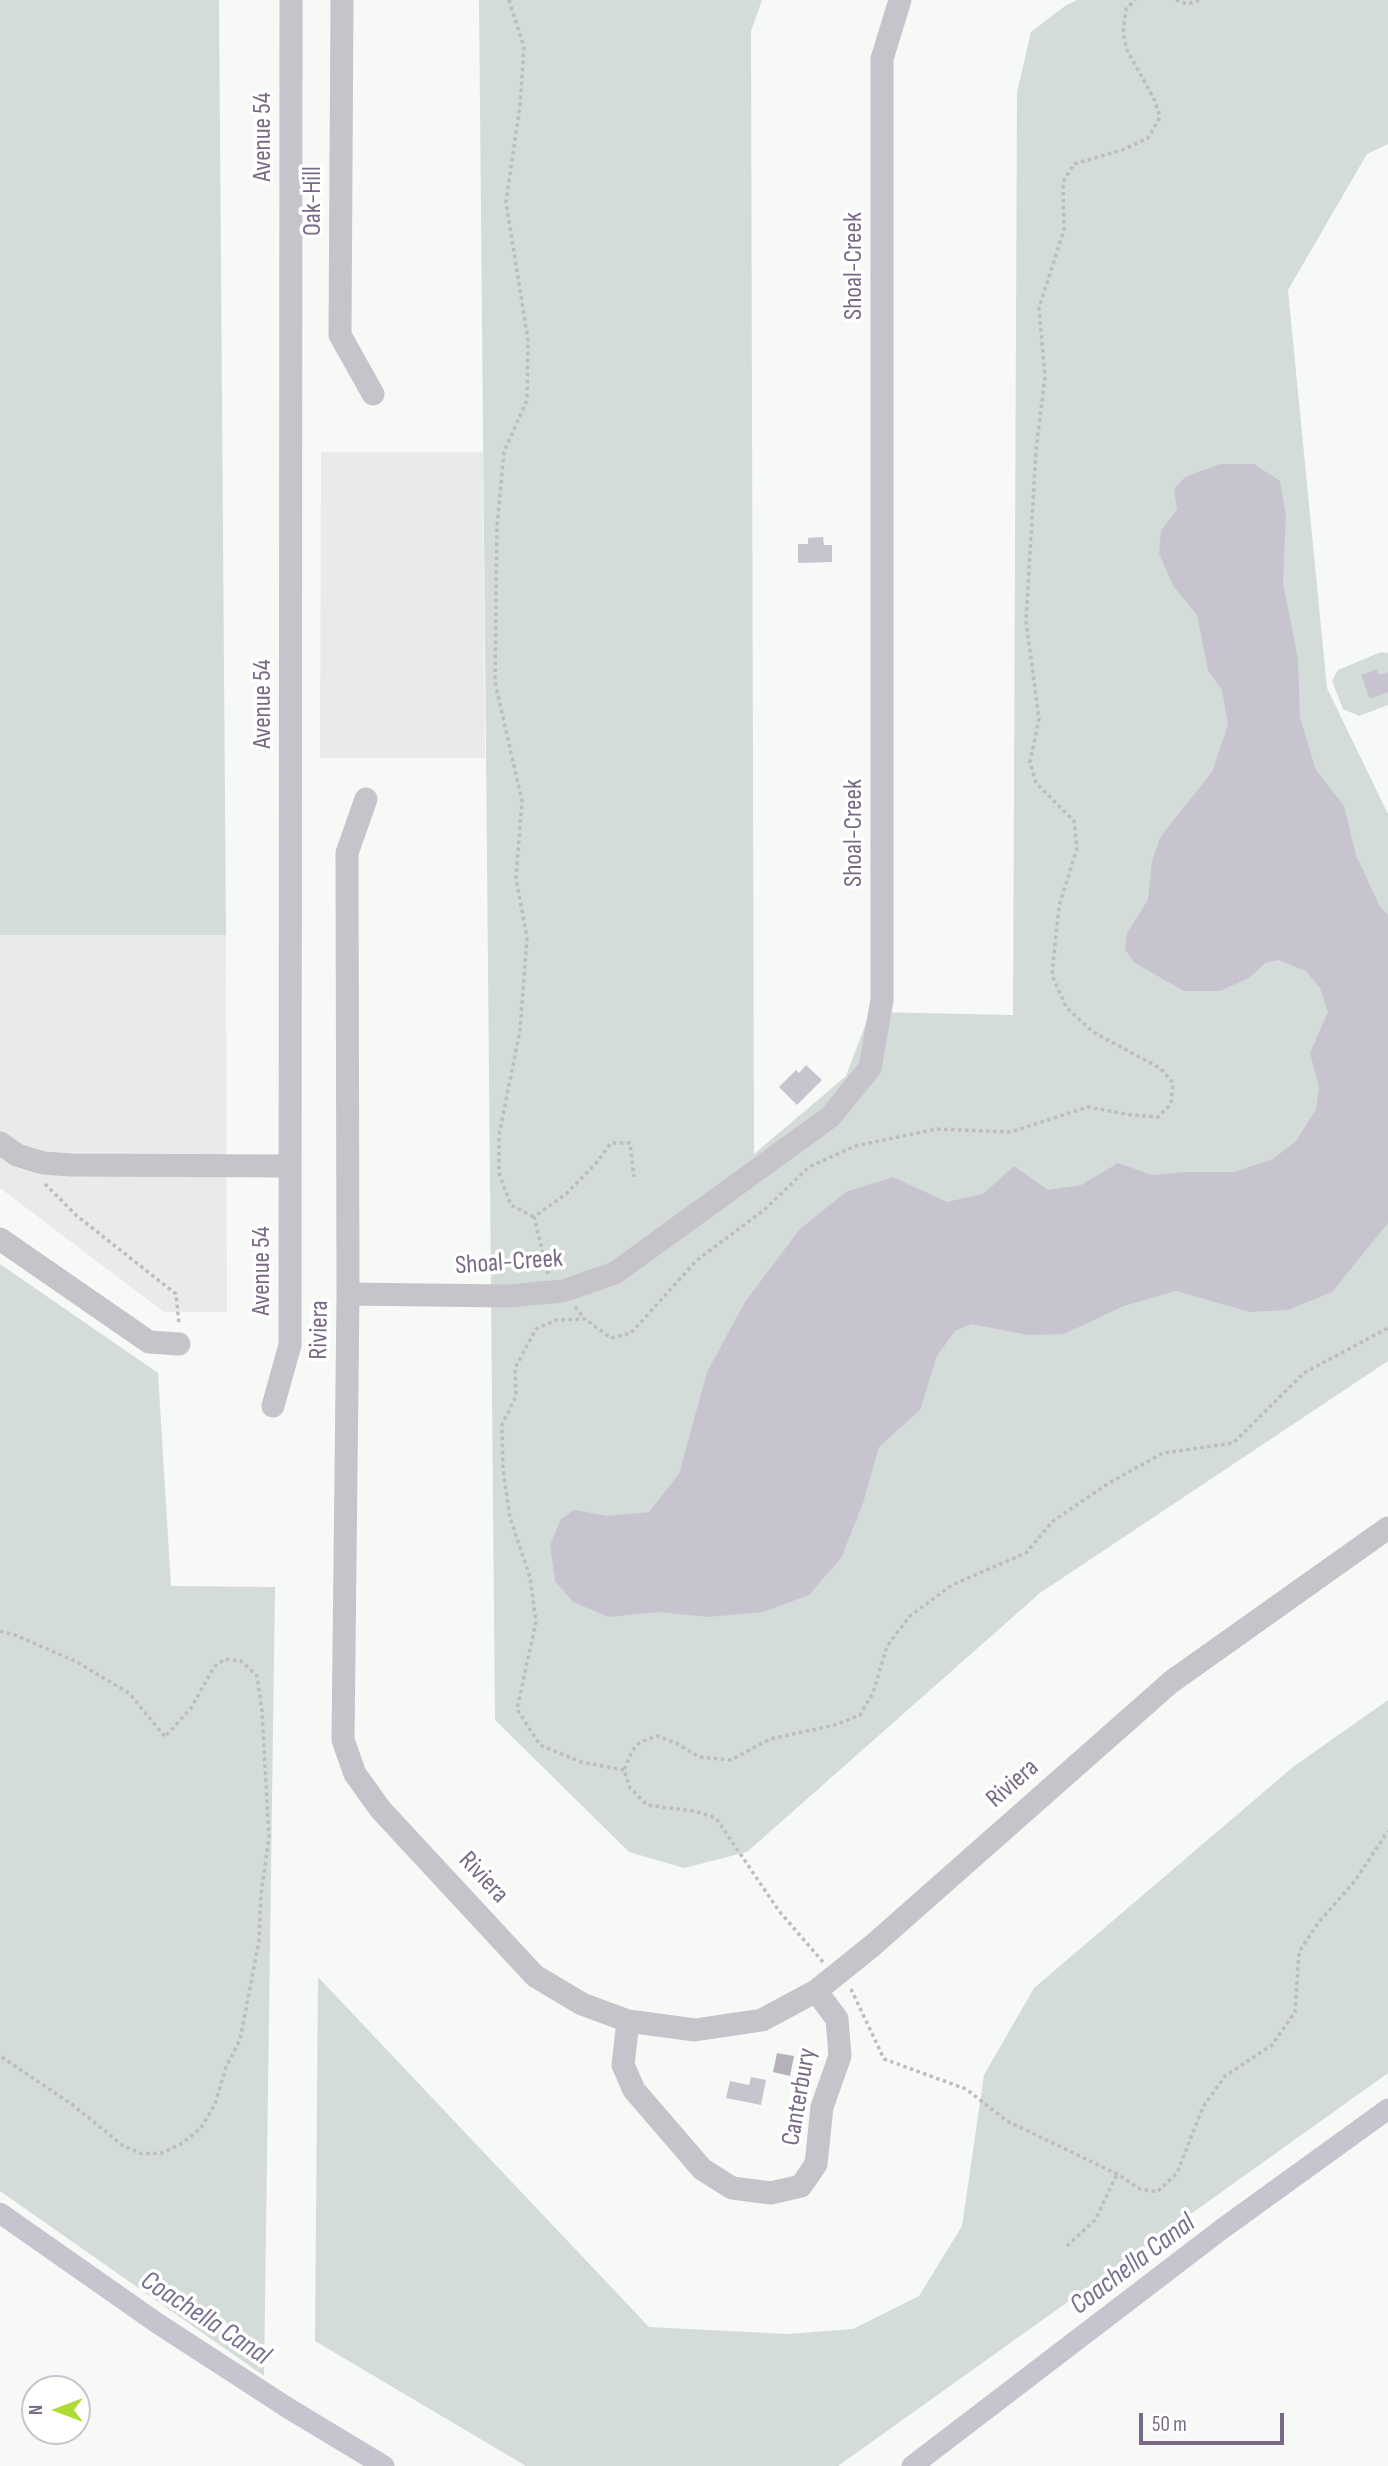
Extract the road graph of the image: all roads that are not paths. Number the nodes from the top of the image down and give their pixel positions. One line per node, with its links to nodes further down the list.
1 (291, 0): 7 (street, Avenue 54)
2 (342, 0): 4 (street, Oak-Hill)
3 (900, 0): 9 (street, Shoal-Creek)
4 (373, 394)
5 (366, 799): 9 (street, Riviera)
6 (0, 1143): 7 (street)
7 (290, 1166): 11 (street, Avenue 54)
8 (0, 1239): 10 (street)
9 (348, 1294): 14 (street, Riviera)
10 (179, 1344)
11 (273, 1406)
12 (1388, 1528): 13 (street, Riviera)
13 (816, 1990): 14 (street, Riviera); 14 (street, Canterbury)
14 (628, 2021)

